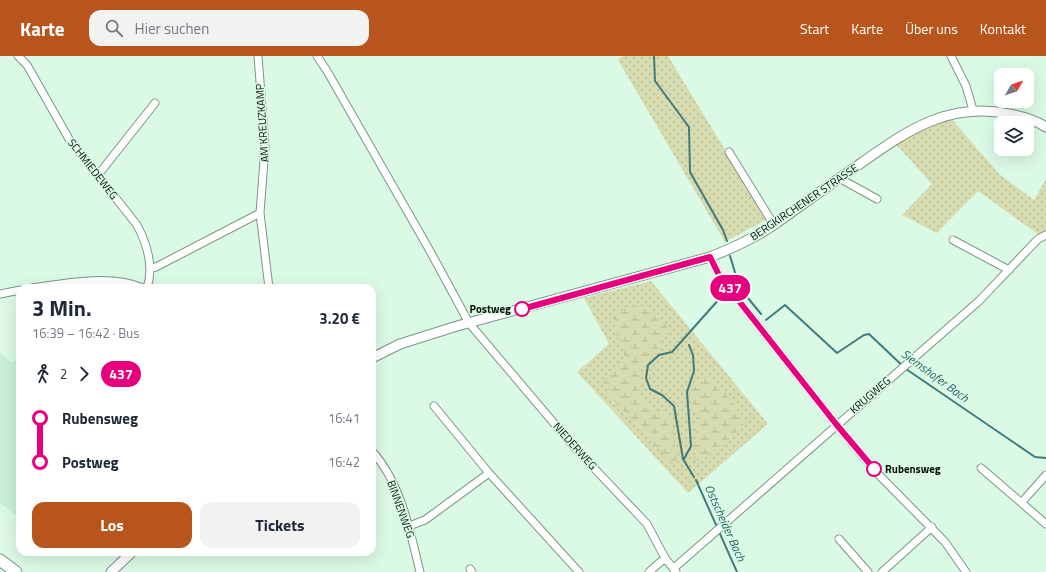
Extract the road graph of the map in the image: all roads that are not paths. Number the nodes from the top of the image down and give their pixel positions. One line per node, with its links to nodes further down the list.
1 (18, 56): 9 (street, SCHMIEDEWEG)
2 (258, 56): 12 (street, AM KREUZKAMP)
3 (316, 56): 25 (street)
4 (951, 56): 6 (street)
5 (154, 103): 9 (street)
6 (973, 110): 7 (street, BERGKIRCHENER STRASSE); 10 (street, BERGKIRCHENER STRASSE)
7 (1045, 124)
8 (729, 152): 13 (street)
9 (98, 175): 17 (street, SCHMIEDEWEG)
10 (839, 178): 11 (street); 13 (street, BERGKIRCHENER STRASSE)
11 (878, 199)
12 (260, 213): 17 (street); 22 (street, AM KREUZKAMP)
13 (774, 225): 16 (street, BERGKIRCHENER STRASSE)
14 (1046, 235): 18 (street, KRUGWEG)
15 (953, 240): 18 (street)
16 (710, 257): 25 (street, BERGKIRCHENER STRASSE); 28 (street)
17 (151, 268): 21 (street, SCHMIEDEWEG)
18 (1009, 270): 28 (street, KRUGWEG)
19 (55, 284): 20 (street)
20 (134, 284)
21 (148, 284)
22 (269, 284)
23 (16, 291): 24 (street)
24 (0, 294)
25 (469, 323): 26 (street, BERGKIRCHENER STRASSE); 39 (street, NIEDERWEG)
26 (376, 356)
27 (434, 406): 31 (street)
28 (836, 424): 36 (street); 41 (street, KRUGWEG)
29 (376, 457): 35 (street, BINNENWEG)
30 (981, 468): 33 (street)
31 (490, 473): 35 (street); 45 (street)
32 (1046, 475): 33 (street)
33 (1022, 502): 34 (street)
34 (1046, 524)
35 (409, 526): 44 (street, BINNENWEG)
36 (932, 527): 48 (street); 49 (street)
37 (839, 539): 47 (street)
38 (128, 556): 43 (street)
39 (665, 558): 41 (street, NIEDERWEG); 46 (street)
40 (0, 560): 42 (main road)
41 (675, 570)
42 (16, 572)
43 (111, 572)
44 (420, 572)
45 (579, 572)
46 (649, 572)
47 (868, 572)
48 (882, 572)
49 (966, 572)

